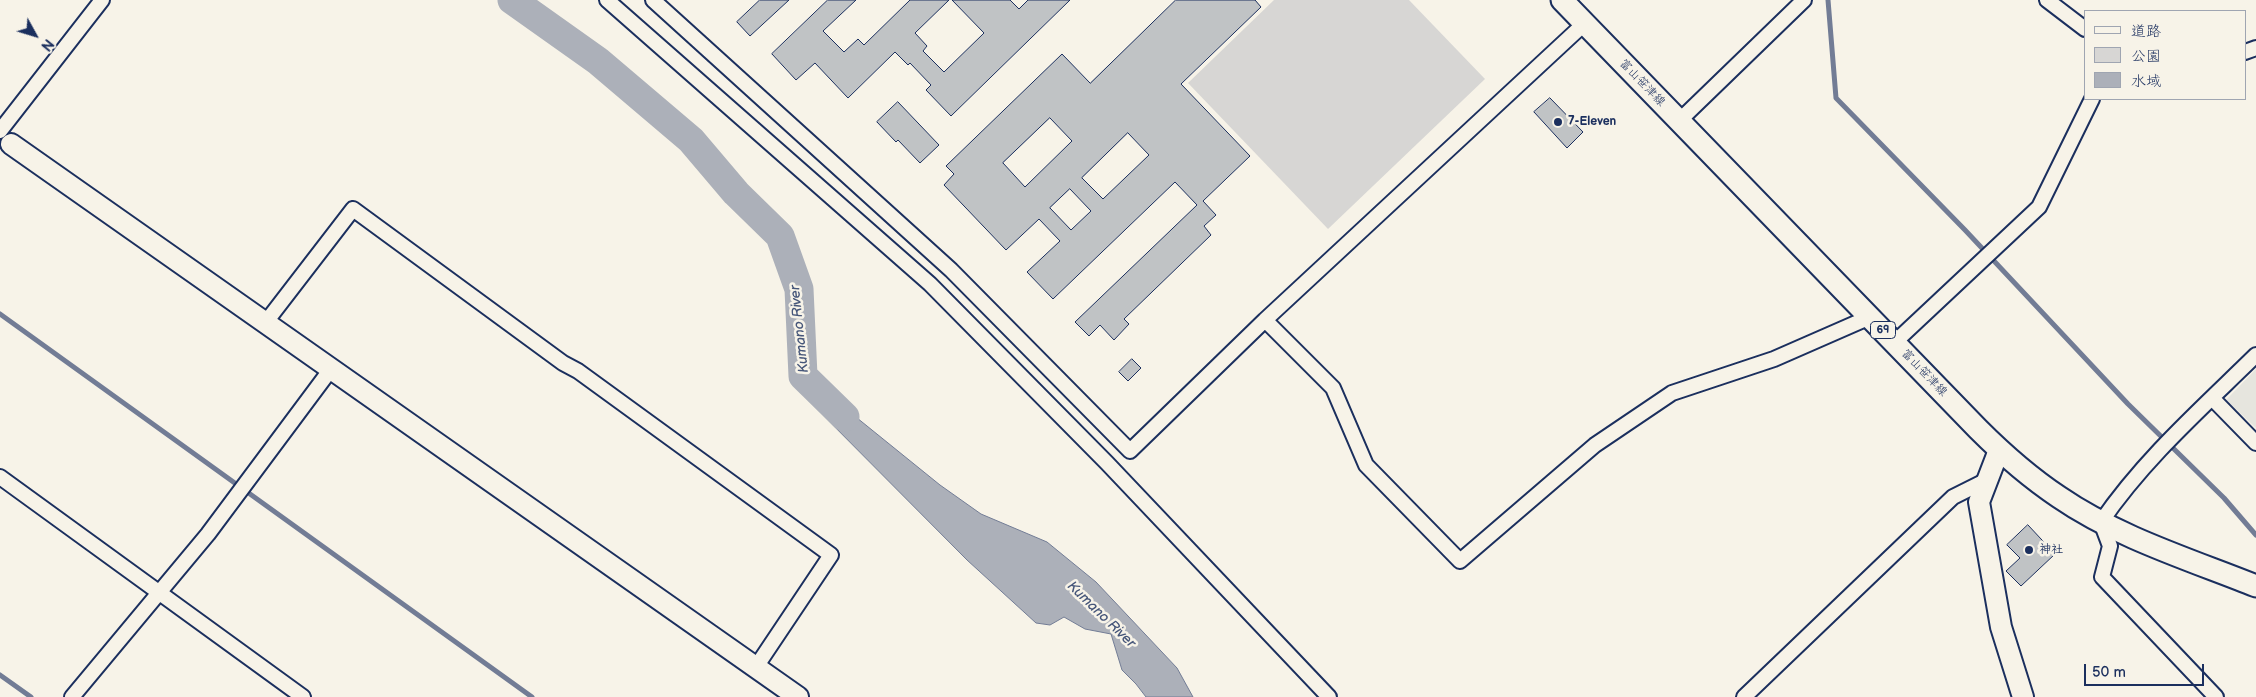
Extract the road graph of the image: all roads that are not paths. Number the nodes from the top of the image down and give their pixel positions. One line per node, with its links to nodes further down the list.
1 (102, 0): 11 (street)
2 (608, 0): 30 (street)
3 (653, 0): 13 (street)
4 (1562, 0): 7 (main road, 富山笹津線 / 69)
5 (1804, 0): 10 (street)
6 (2047, 0): 8 (street)
7 (1585, 23): 10 (main road, 富山笹津線 / 69); 13 (street)
8 (2084, 28)
9 (2092, 100): 15 (street)
10 (1679, 121): 12 (main road, 富山笹津線 / 69)
11 (4, 136): 14 (street)
12 (1870, 317): 13 (street); 15 (main road, 富山笹津線 / 69)
13 (1264, 320)
14 (266, 322): 17 (street); 26 (street)
15 (1895, 342): 20 (main road, 富山笹津線 / 69)
16 (2256, 355): 18 (street)
17 (331, 369): 25 (street); 26 (street)
18 (2212, 398): 19 (street); 23 (street)
19 (2256, 443)
20 (1999, 450): 22 (street); 23 (main road, 富山笹津線 / 69)
21 (0, 477): 25 (street)
22 (1987, 480): 31 (street); 32 (street)
23 (2101, 522): 24 (main road, 富山笹津線 / 69); 33 (street)
24 (2256, 586)
25 (160, 592): 27 (street); 28 (street)
26 (756, 667): 29 (street)
27 (72, 697)
28 (304, 697)
29 (798, 697)
30 (1329, 697)
31 (1744, 697)
32 (2023, 697)
33 (2216, 697)

